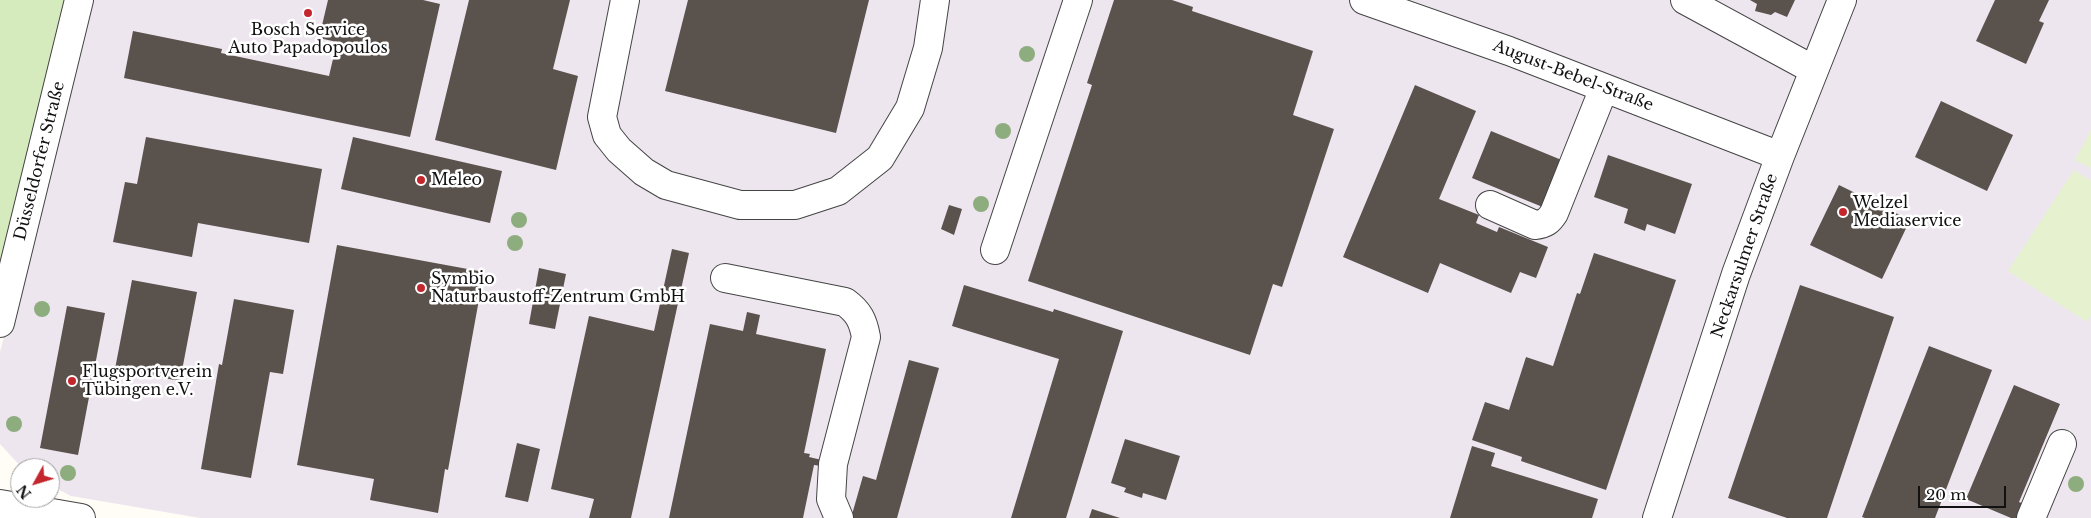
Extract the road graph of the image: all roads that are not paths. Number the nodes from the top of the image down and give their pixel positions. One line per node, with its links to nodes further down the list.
1 (79, 0): 14 (street, Düsseldorfer Straße)
2 (625, 0): 3 (street)
3 (935, 0)
4 (1078, 0): 12 (street)
5 (1364, 0): 9 (street, August-Bebel-Straße)
6 (1686, 0): 8 (street)
7 (1842, 0): 8 (street, Neckarsulmer Straße)
8 (1814, 70): 10 (street, Neckarsulmer Straße)
9 (1604, 88): 10 (street, August-Bebel-Straße); 11 (street)
10 (1780, 156): 17 (street, Neckarsulmer Straße)
11 (1490, 204)
12 (995, 250)
13 (725, 278): 19 (street)
14 (0, 323)
15 (2062, 444): 20 (street)
16 (0, 504): 18 (street)
17 (1660, 517)
18 (81, 518)
19 (839, 518)
20 (2031, 518)

